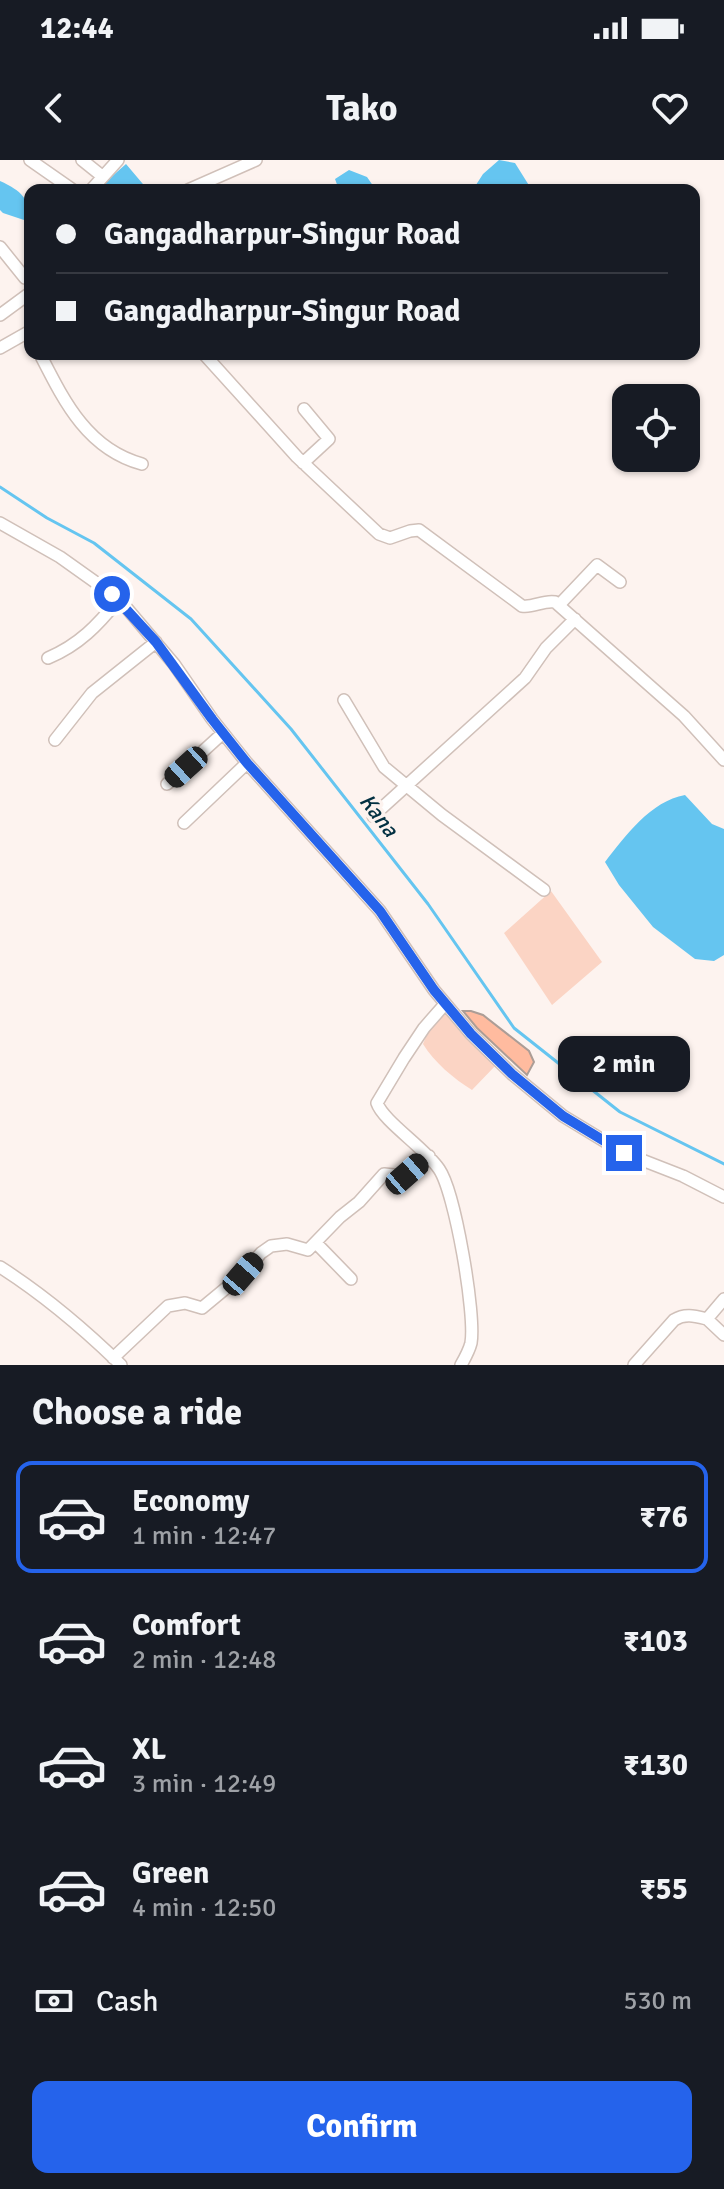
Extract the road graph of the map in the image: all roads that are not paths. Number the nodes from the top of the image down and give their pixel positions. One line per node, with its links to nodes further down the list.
1 (30, 160): 6 (street)
2 (82, 160): 5 (street)
3 (118, 160): 5 (street)
4 (256, 160): 8 (street)
5 (102, 176): 7 (street)
6 (64, 184)
7 (96, 184)
8 (202, 184)
9 (0, 247): 10 (street)
10 (24, 277)
11 (24, 289): 12 (street)
12 (0, 315)
13 (24, 334): 14 (street)
14 (0, 348)
15 (43, 360): 19 (street)
16 (209, 360): 18 (street)
17 (304, 409): 18 (street)
18 (303, 463): 23 (street)
19 (142, 464)
20 (0, 523): 22 (street)
21 (620, 582): 23 (street)
22 (119, 599): 25 (street); 26 (street)
23 (559, 605): 24 (street)
24 (575, 619): 30 (street); 33 (street)
25 (156, 642): 28 (street); 29 (street)
26 (48, 658)
27 (344, 700): 33 (street)
28 (223, 733): 31 (street); 32 (street)
29 (55, 740)
30 (724, 760)
31 (247, 763): 35 (street); 37 (street)
32 (167, 784)
33 (407, 785): 34 (street); 36 (street)
34 (373, 816)
35 (184, 823)
36 (544, 890)
37 (445, 1004): 38 (street); 39 (street)
38 (429, 1156): 40 (street); 47 (street)
39 (724, 1197)
40 (316, 1243): 42 (street); 46 (street)
41 (0, 1267): 46 (street)
42 (351, 1279)
43 (724, 1299): 44 (street)
44 (707, 1319): 45 (street); 48 (street)
45 (724, 1335)
46 (117, 1361)
47 (461, 1365)
48 (634, 1365)

